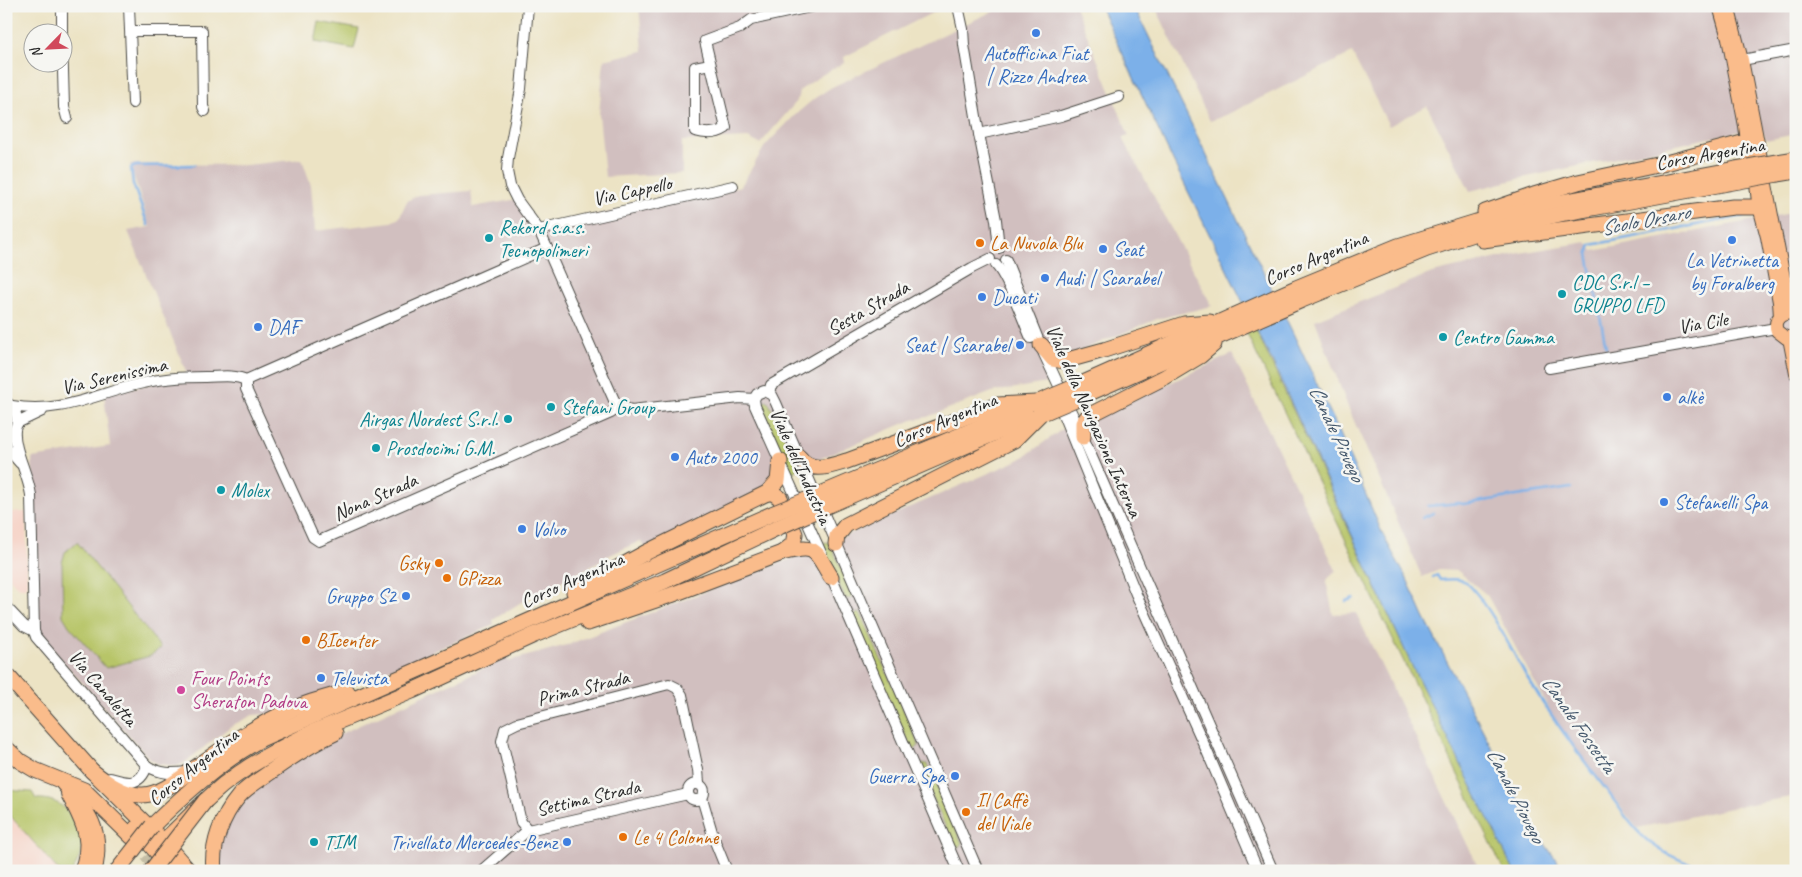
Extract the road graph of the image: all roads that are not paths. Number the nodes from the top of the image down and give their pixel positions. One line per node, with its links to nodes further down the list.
1 (62, 6): 8 (street)
2 (129, 6): 9 (street)
3 (528, 6): 27 (street)
4 (815, 6): 13 (street)
5 (957, 6): 19 (street, Viale della Navigazione Interna)
6 (1719, 6): 11 (main road)
7 (1728, 6): 12 (main road)
8 (62, 22)
9 (130, 31): 16 (street); 17 (street)
10 (1796, 50): 12 (street)
11 (1730, 52): 12 (main road); 20 (main road)
12 (1742, 60): 20 (main road)
13 (710, 64): 13 (street)
14 (63, 72): 18 (street)
15 (1119, 97): 19 (street)
16 (133, 103)
17 (205, 111)
18 (67, 118)
19 (979, 134): 30 (street, Viale della Navigazione Interna)
20 (1752, 143): 26 (main road); 28 (highway)
21 (1796, 159): 22 (highway, Corso Argentina)
22 (1778, 168): 23 (highway, Corso Argentina); 24 (highway, Corso Argentina, bridge)
23 (1796, 171)
24 (1738, 175): 28 (highway, Corso Argentina); 31 (highway, Corso Argentina)
25 (733, 186): 27 (street, Via Cappello)
26 (1764, 204): 31 (highway); 35 (main road)
27 (539, 230): 29 (street)
28 (1398, 246): 34 (highway, Corso Argentina)
29 (547, 248): 41 (street); 45 (street)
30 (999, 248): 32 (street, Viale della Navigazione Interna); 33 (street)
31 (1428, 249): 34 (highway, Corso Argentina)
32 (1006, 260): 33 (street); 38 (street, Viale della Navigazione Interna)
33 (993, 262): 42 (street, Sesta Strada); 60 (street, Viale della Navigazione Interna)
34 (1299, 294): 36 (highway, Corso Argentina)
35 (1786, 319): 37 (main road); 39 (street, Via Cile)
36 (1226, 326): 38 (highway); 46 (highway, Corso Argentina, bridge); 49 (highway)
37 (1792, 336): 40 (main road)
38 (1041, 345): 49 (street, Viale della Navigazione Interna)
39 (1548, 368)
40 (1796, 374)
41 (246, 380): 45 (street, Nona Strada); 47 (street, Via Serenissima)
42 (769, 392): 43 (street, Viale dell'Industria); 52 (street, Viale dell'Industria)
43 (754, 400): 45 (street); 53 (street, Viale dell'Industria)
44 (9, 404): 47 (street, Via Serenissima); 48 (street, Via Serenissima)
45 (619, 406)
46 (1041, 408): 52 (highway); 56 (highway, Corso Argentina, bridge); 57 (highway)
47 (48, 409): 48 (street, Via Serenissima)
48 (16, 426): 50 (street, Via Serenissima); 54 (street)
49 (1083, 437): 61 (street, Viale della Navigazione Interna)
50 (6, 438)
51 (6, 446): 54 (street)
52 (799, 457): 57 (street, Viale dell'Industria)
53 (780, 461): 55 (highway); 59 (street, Viale dell'Industria)
54 (25, 468): 65 (street)
55 (767, 493): 58 (highway); 66 (highway)
56 (778, 520): 66 (highway, Corso Argentina); 67 (highway, Corso Argentina)
57 (836, 544): 74 (street, Viale dell'Industria)
58 (782, 553): 59 (highway); 67 (highway)
59 (831, 577): 75 (street, Viale dell'Industria)
60 (1135, 590): 61 (street); 64 (street, Viale della Navigazione Interna)
61 (1152, 595): 63 (street, Viale della Navigazione Interna)
62 (6, 607): 65 (street, Via Canaletta)
63 (1160, 611): 64 (street); 71 (street, Viale della Navigazione Interna)
64 (1150, 622): 73 (street, Viale della Navigazione Interna)
65 (34, 631): 76 (street, Via Canaletta)
66 (480, 643): 69 (highway, Corso Argentina)
67 (485, 659): 70 (highway, Corso Argentina)
68 (6, 674): 77 (highway)
69 (405, 675): 78 (highway); 91 (highway, Corso Argentina, bridge)
70 (412, 691): 84 (highway, Corso Argentina); 96 (highway)
71 (1217, 744): 73 (street); 102 (street, Viale della Navigazione Interna)
72 (6, 748): 80 (highway)
73 (1206, 749): 101 (street, Viale della Navigazione Interna)
74 (928, 754): 75 (street); 87 (street, Viale dell'Industria)
75 (912, 761): 88 (street, Viale dell'Industria)
76 (147, 766): 78 (street); 79 (street)
77 (92, 771): 78 (highway); 79 (highway); 94 (highway); 95 (highway)
78 (190, 772)
79 (110, 778)
80 (60, 780): 86 (highway); 89 (highway); 90 (main road)
81 (699, 784): 82 (street); 83 (street, Prima Strada); 85 (street, Prima Strada)
82 (688, 794): 83 (street); 85 (street, Settima Strada)
83 (702, 798): 98 (street, Prima Strada)
84 (205, 801): 92 (highway, Corso Argentina, bridge); 93 (highway, bridge)
85 (528, 830): 97 (street, Settima Strada)
86 (132, 837)
87 (970, 852): 88 (street); 100 (street, Viale dell'Industria)
88 (954, 859): 99 (street, Viale dell'Industria)
89 (95, 866)
90 (80, 871)
91 (117, 871)
92 (139, 871)
93 (152, 871)
94 (173, 871)
95 (189, 871)
96 (214, 871)
97 (481, 871)
98 (727, 871)
99 (959, 871)
100 (978, 871)
101 (1258, 871)
102 (1273, 871)

